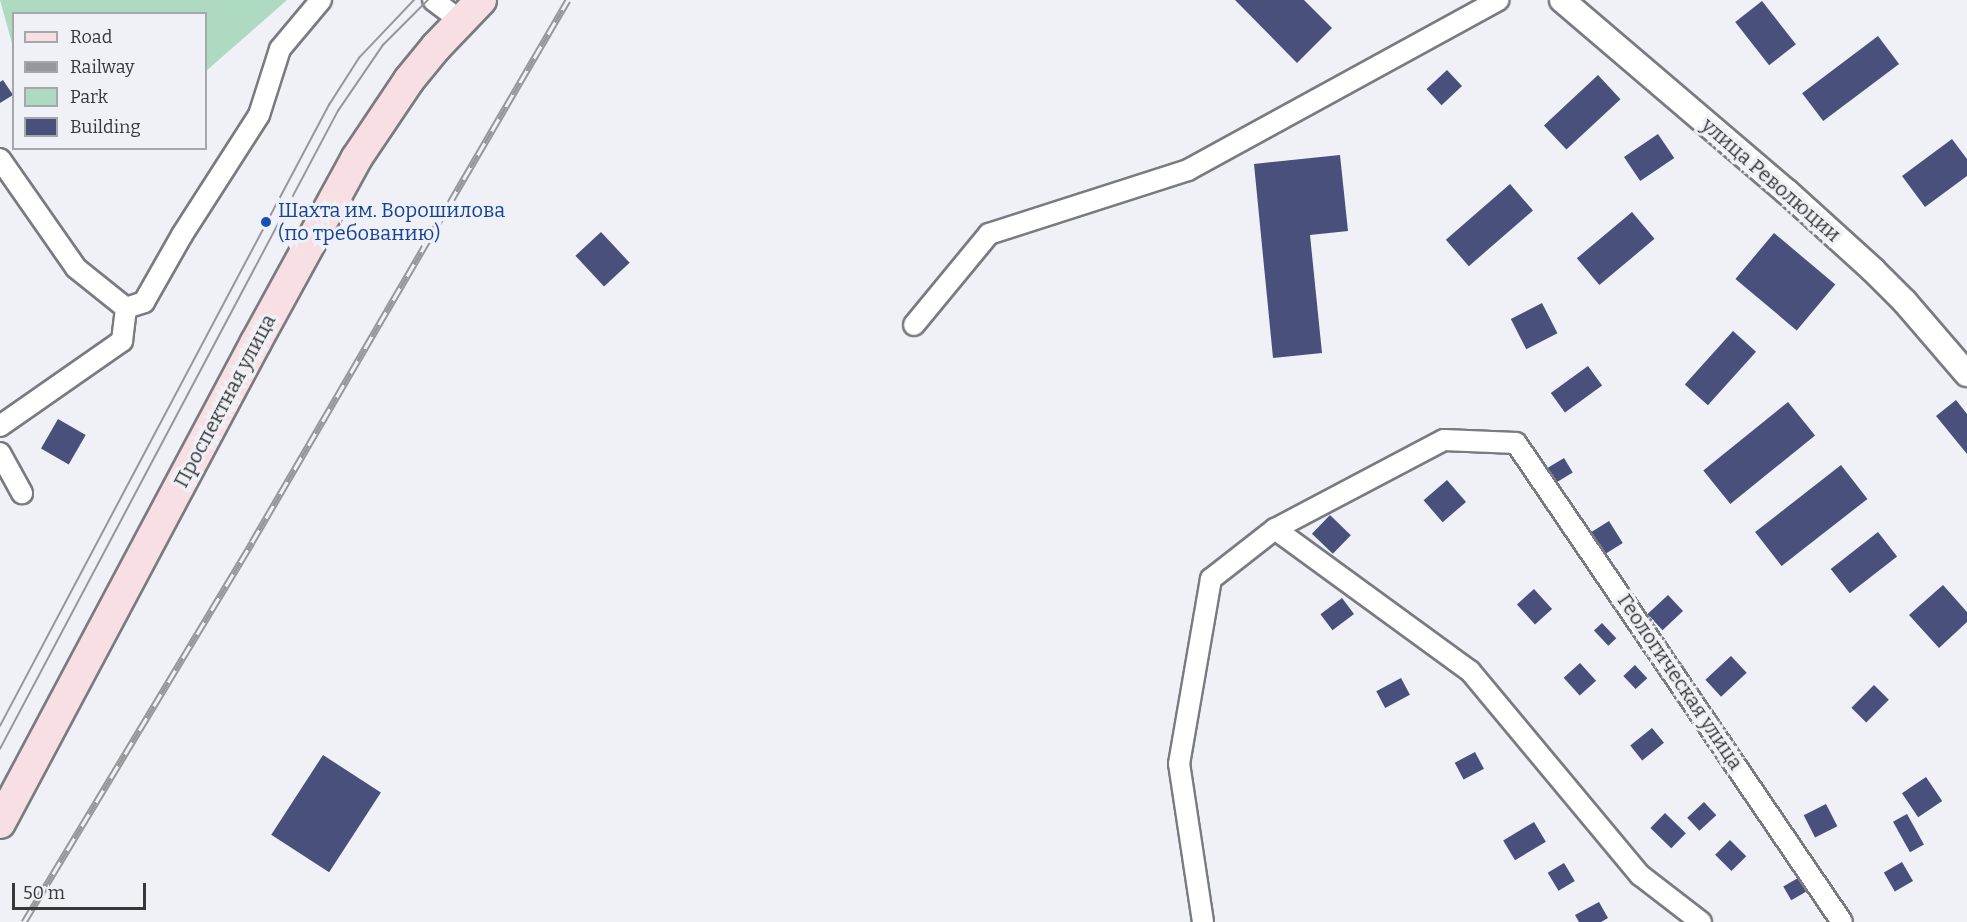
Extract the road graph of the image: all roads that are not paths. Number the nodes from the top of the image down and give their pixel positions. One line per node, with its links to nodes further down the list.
1 (321, 0): 7 (street)
2 (433, 0): 5 (street)
3 (1499, 0): 8 (street)
4 (1562, 0): 9 (street, улица Революции)
5 (471, 10): 14 (main road, Проспектная улица)
6 (0, 159): 7 (street)
7 (126, 308): 10 (street)
8 (914, 325)
9 (1967, 374)
10 (0, 426)
11 (0, 453): 12 (street)
12 (22, 493)
13 (1275, 529): 15 (street); 16 (street); 17 (street, Геологическая улица)
14 (0, 823)
15 (1203, 922)
16 (1701, 922)
17 (1842, 922)

